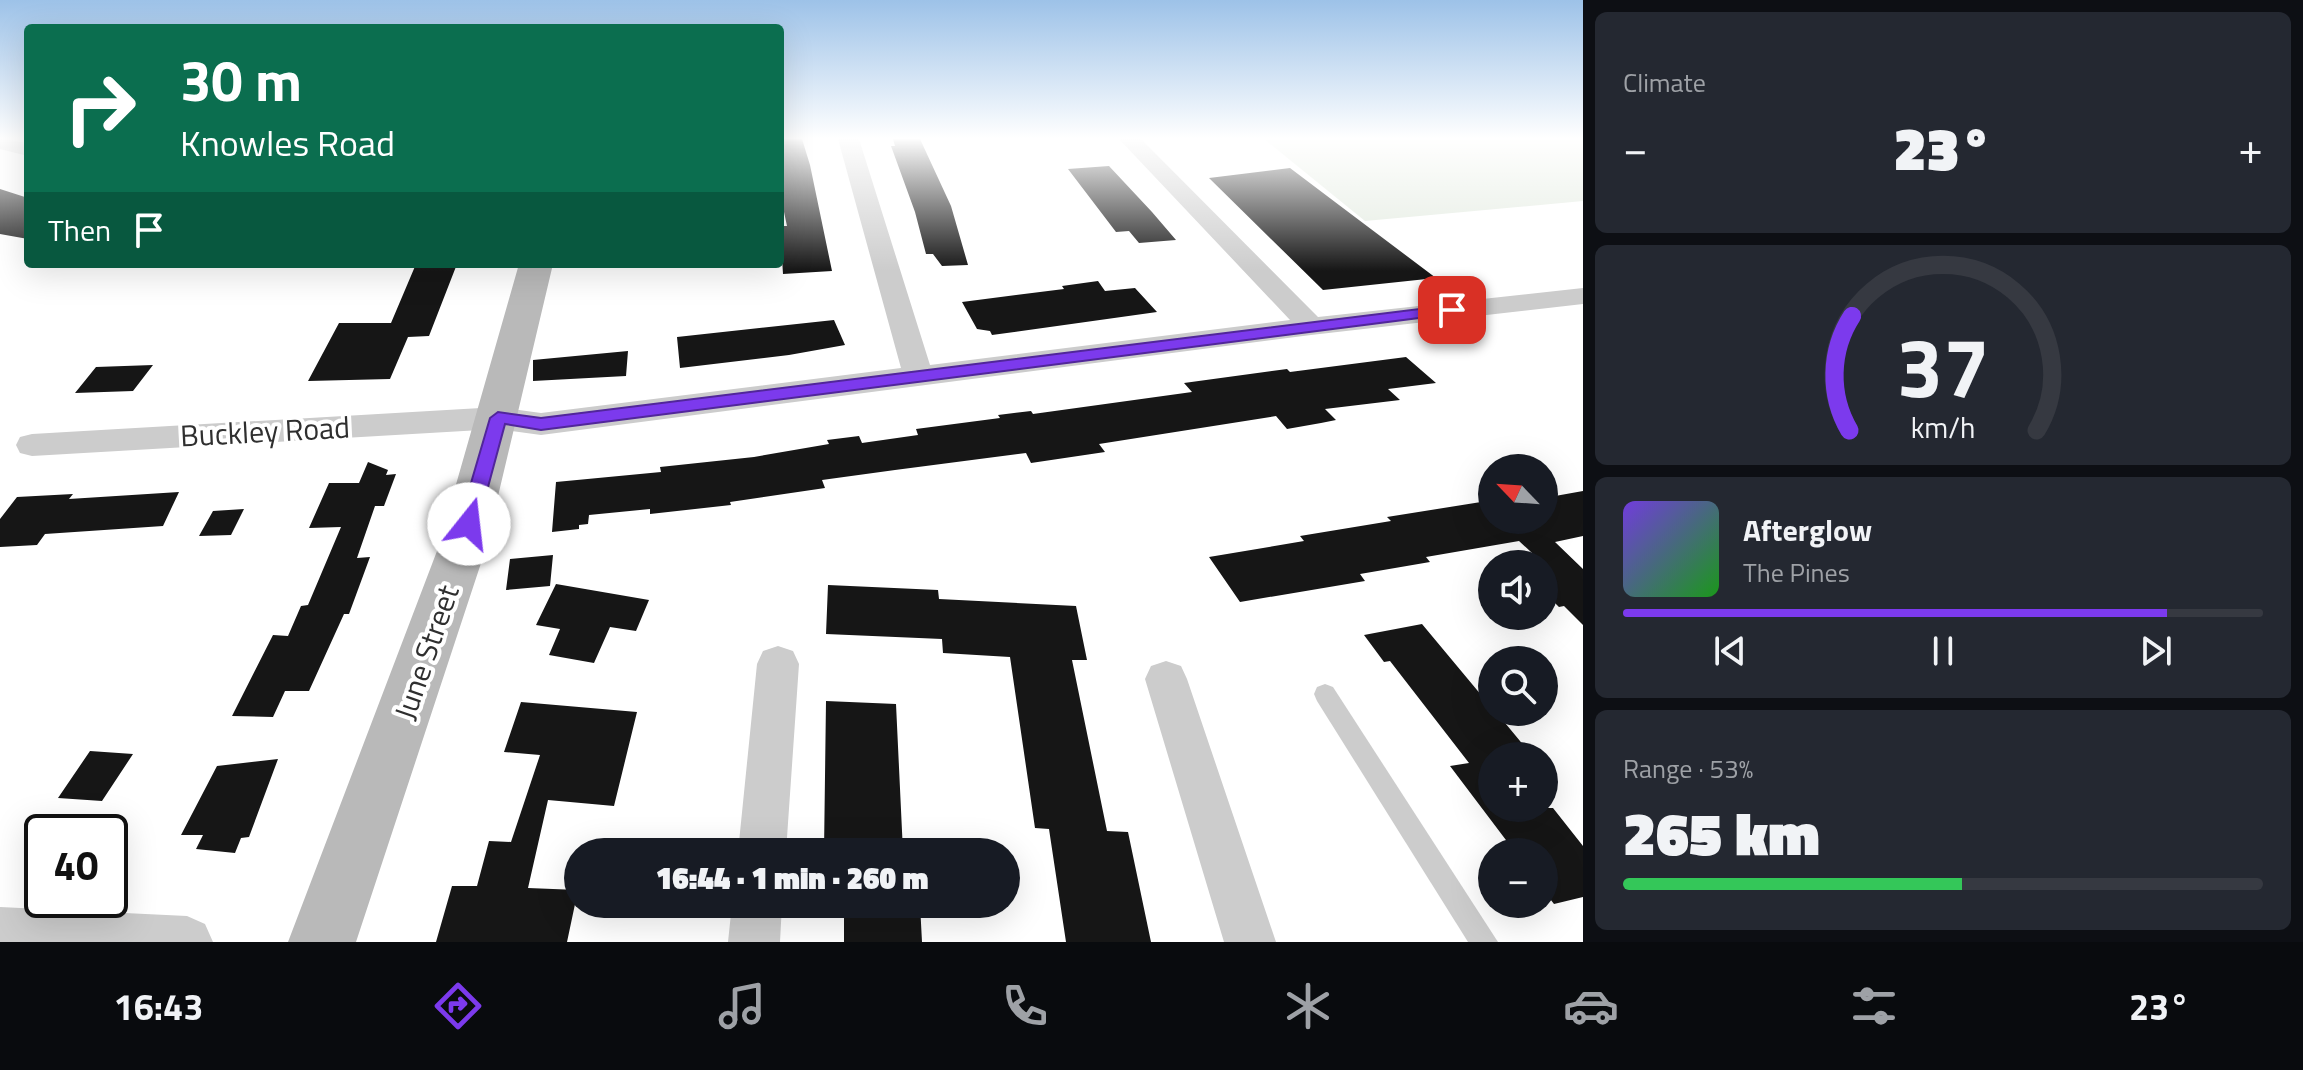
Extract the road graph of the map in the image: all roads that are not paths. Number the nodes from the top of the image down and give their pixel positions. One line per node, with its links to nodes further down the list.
1 (861, 183): 6 (street)
2 (1172, 183): 5 (street)
3 (535, 268): 7 (street, June Street)
4 (1583, 296): 5 (street, Buckley Road)
5 (1311, 326): 6 (street, Buckley Road)
6 (918, 375): 7 (street, Buckley Road)
7 (498, 418): 8 (street, Buckley Road); 16 (street, June Street)
8 (32, 445)
9 (778, 664): 12 (street)
10 (1166, 679): 18 (street)
11 (1325, 694): 19 (lane)
12 (763, 838)
13 (756, 918): 17 (street)
14 (0, 933): 15 (street)
15 (187, 942)
16 (322, 942)
17 (754, 942)
18 (1250, 942)
19 (1484, 942)

